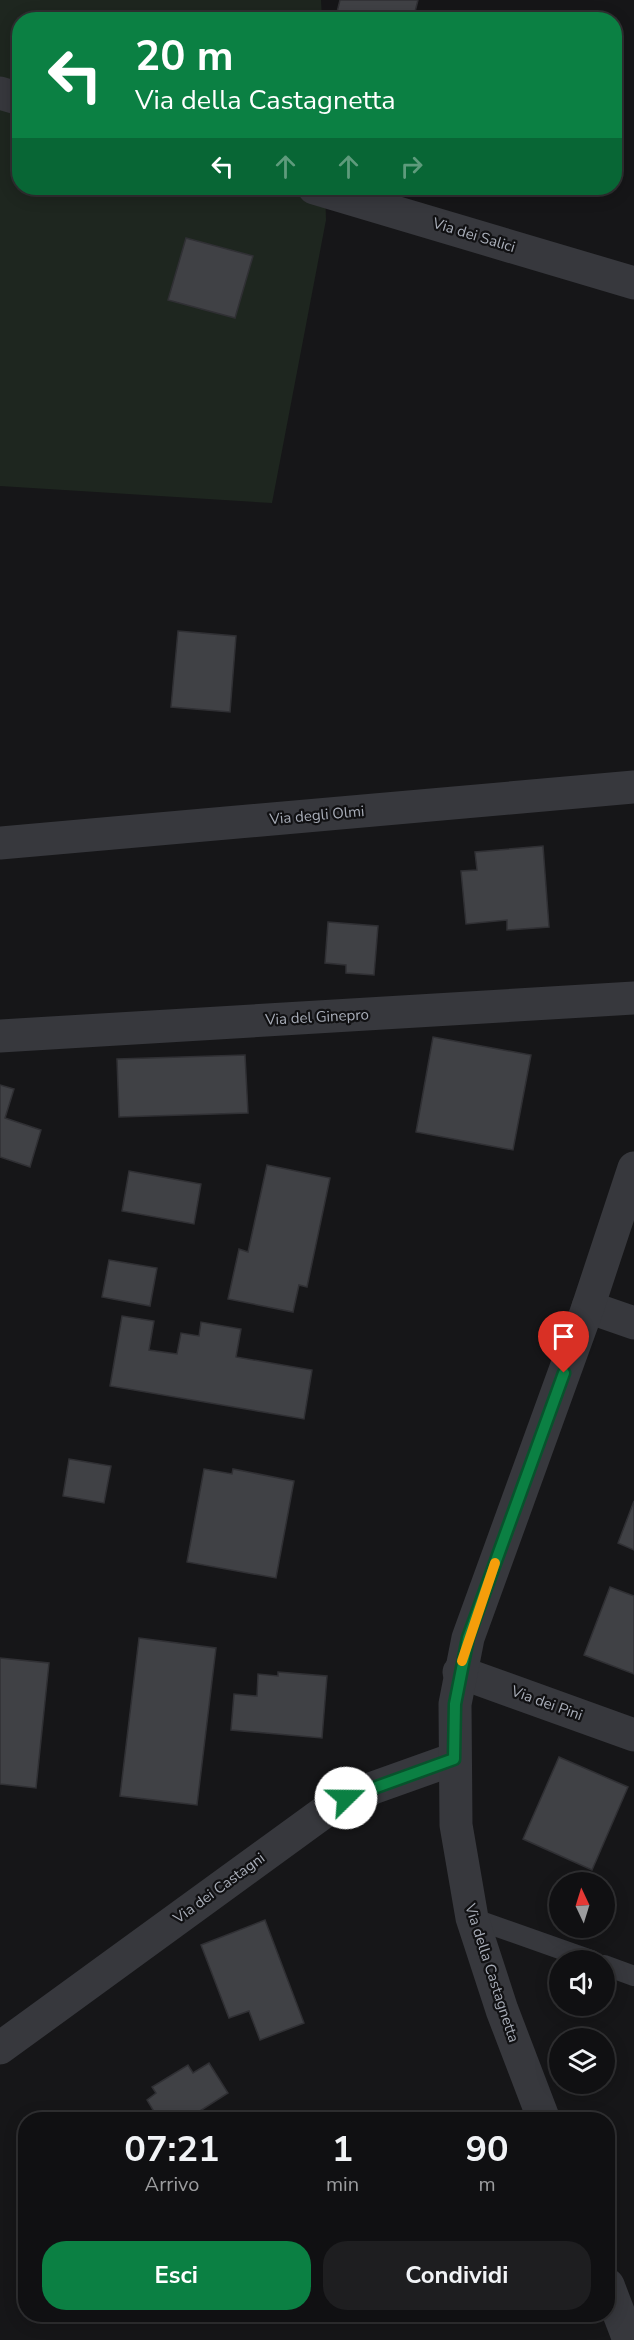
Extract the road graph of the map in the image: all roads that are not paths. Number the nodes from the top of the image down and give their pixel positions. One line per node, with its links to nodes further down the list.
1 (338, 195): 2 (street, Via dei Salici)
2 (634, 283)
3 (634, 787): 4 (street, Via degli Olmi)
4 (0, 843)
5 (634, 998): 6 (street, Via del Ginepro)
6 (0, 1036)
7 (634, 1168): 8 (street, Via della Castagnetta)
8 (588, 1306): 9 (street); 10 (street, Via della Castagnetta)
9 (634, 1323)
10 (459, 1672): 11 (street, Via dei Pini); 12 (street, Via della Castagnetta)
11 (634, 1735)
12 (454, 1759): 13 (street, Via della Castagnetta); 17 (street, Via dei Castagni)
13 (472, 1918): 14 (lane); 18 (street, Via della Castagnetta)
14 (563, 1950)
15 (615, 1969): 16 (lane)
16 (634, 1976)
17 (0, 2048)
18 (541, 2112)
19 (615, 2303): 20 (street)
20 (629, 2340)

